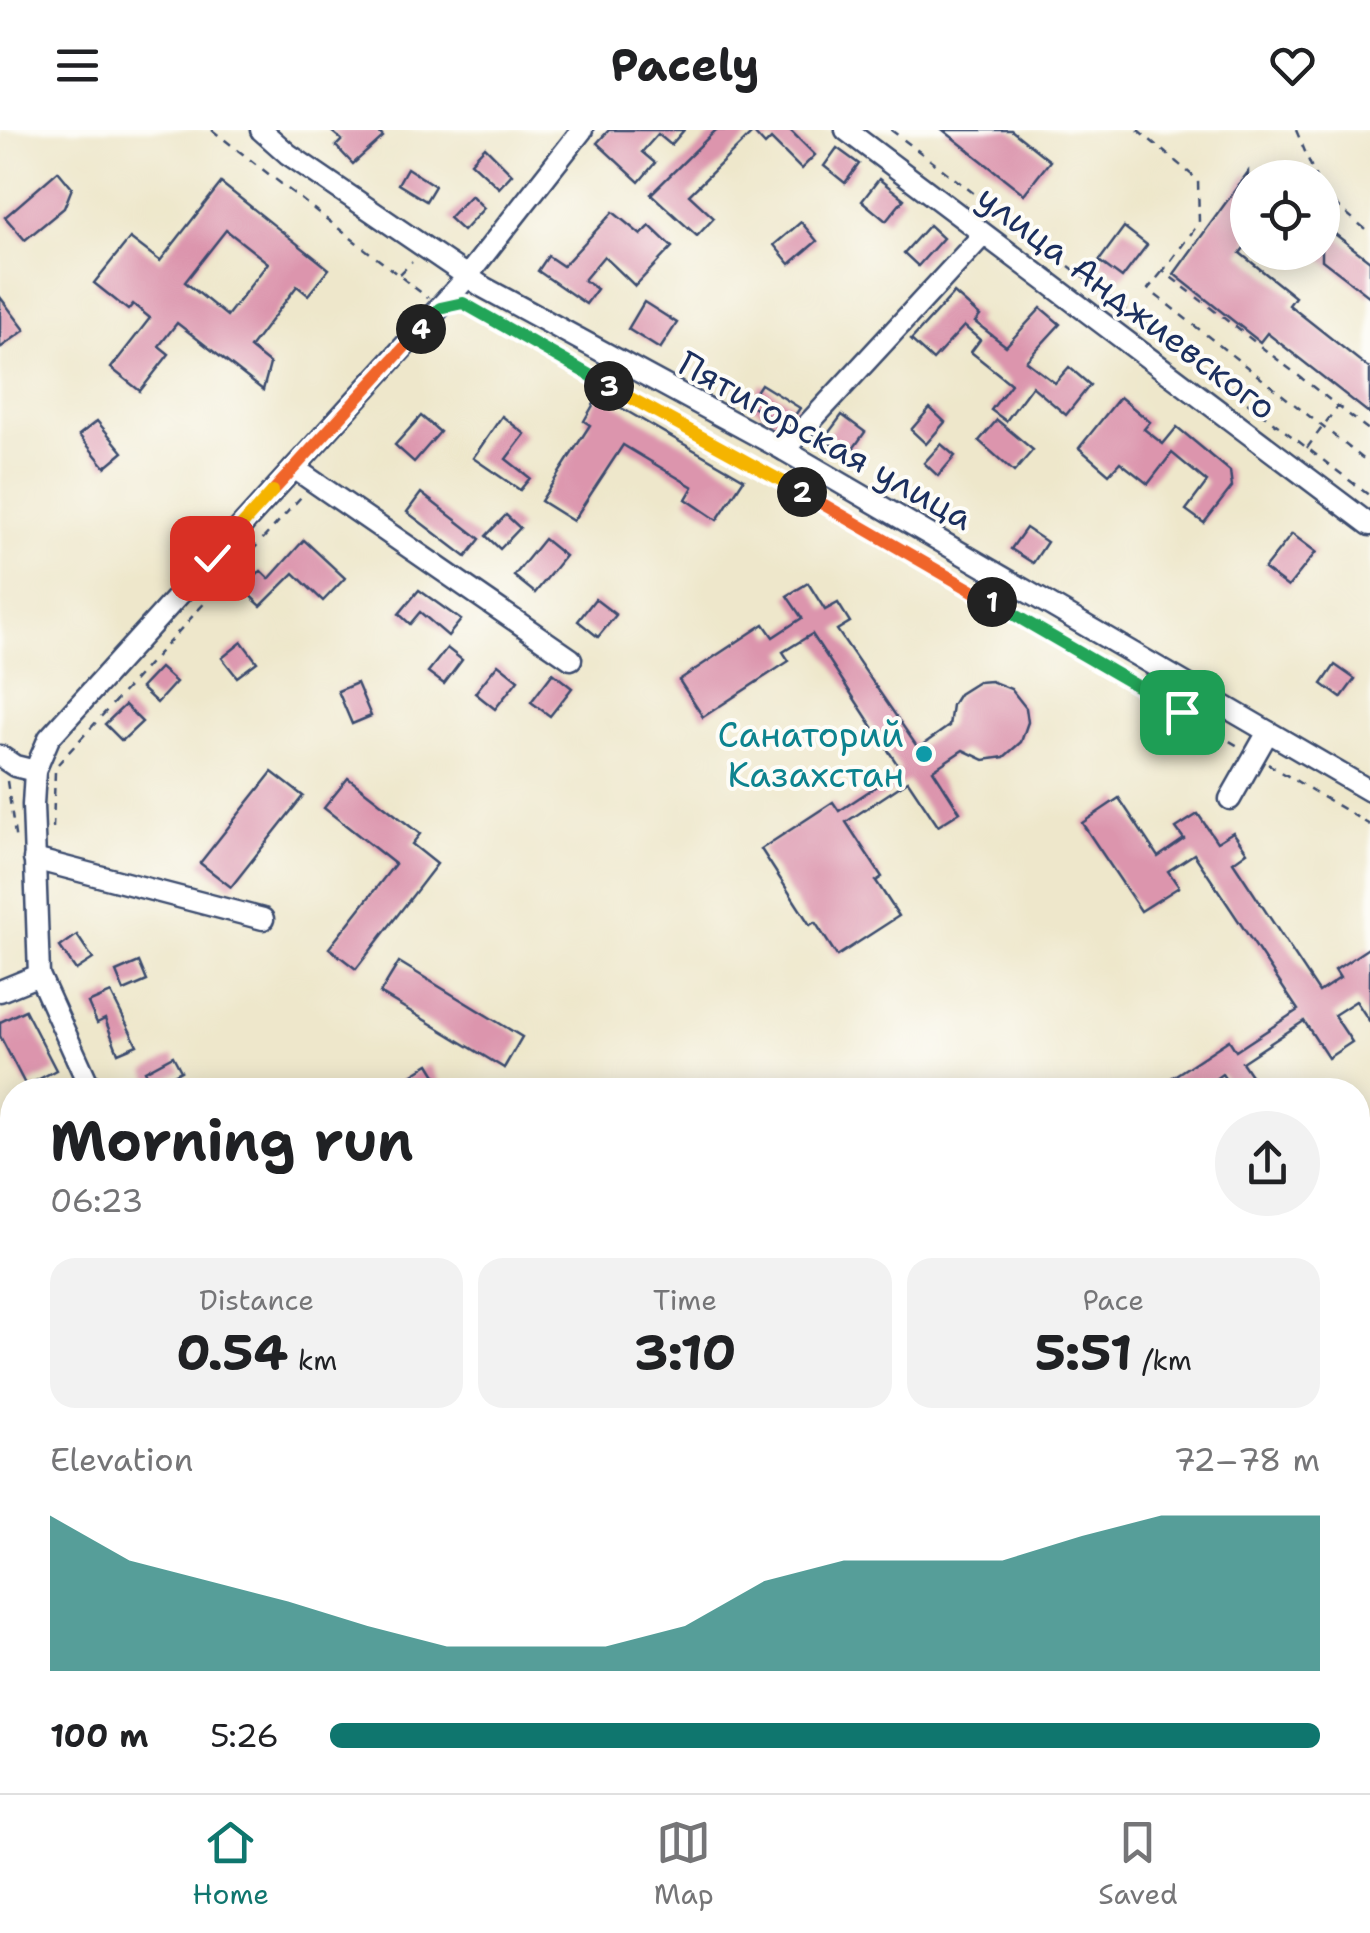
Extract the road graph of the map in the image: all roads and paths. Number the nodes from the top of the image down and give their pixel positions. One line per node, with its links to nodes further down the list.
1 (212, 130): 14 (path)
2 (262, 130): 12 (street, Пятигорская улица)
3 (582, 130): 15 (street)
4 (891, 130): 20 (path)
5 (1138, 130): 13 (path)
6 (1296, 130): 8 (path)
7 (856, 133): 11 (street, улица Анджиевского)
8 (1308, 160)
9 (1340, 208): 10 (path)
10 (1370, 233)
11 (983, 235): 21 (street); 26 (street, улица Анджиевского)
12 (424, 248): 14 (path); 15 (street, Пятигорская улица)
13 (1163, 271): 17 (path); 18 (path)
14 (399, 276): 16 (path)
15 (468, 277): 16 (street); 21 (street, Пятигорская улица)
16 (440, 308): 23 (street); 30 (path)
17 (1338, 406): 18 (path); 19 (path)
18 (1322, 428): 20 (path); 22 (path)
19 (1370, 430)
20 (1306, 449): 25 (path)
21 (784, 450): 28 (street, Пятигорская улица)
22 (1370, 464)
23 (294, 468): 24 (street); 31 (street)
24 (314, 480): 27 (street); 35 (path)
25 (1370, 496)
26 (1370, 524)
27 (572, 658)
28 (1268, 732): 30 (street); 32 (street, Пятигорская улица)
29 (0, 756): 31 (street)
30 (1256, 756): 33 (street); 34 (path)
31 (35, 771): 35 (street)
32 (1370, 791)
33 (1230, 799)
34 (1370, 826)
35 (43, 860): 36 (street); 37 (street)
36 (263, 918)
37 (39, 975): 38 (street); 39 (street)
38 (0, 991)
39 (96, 1078)

